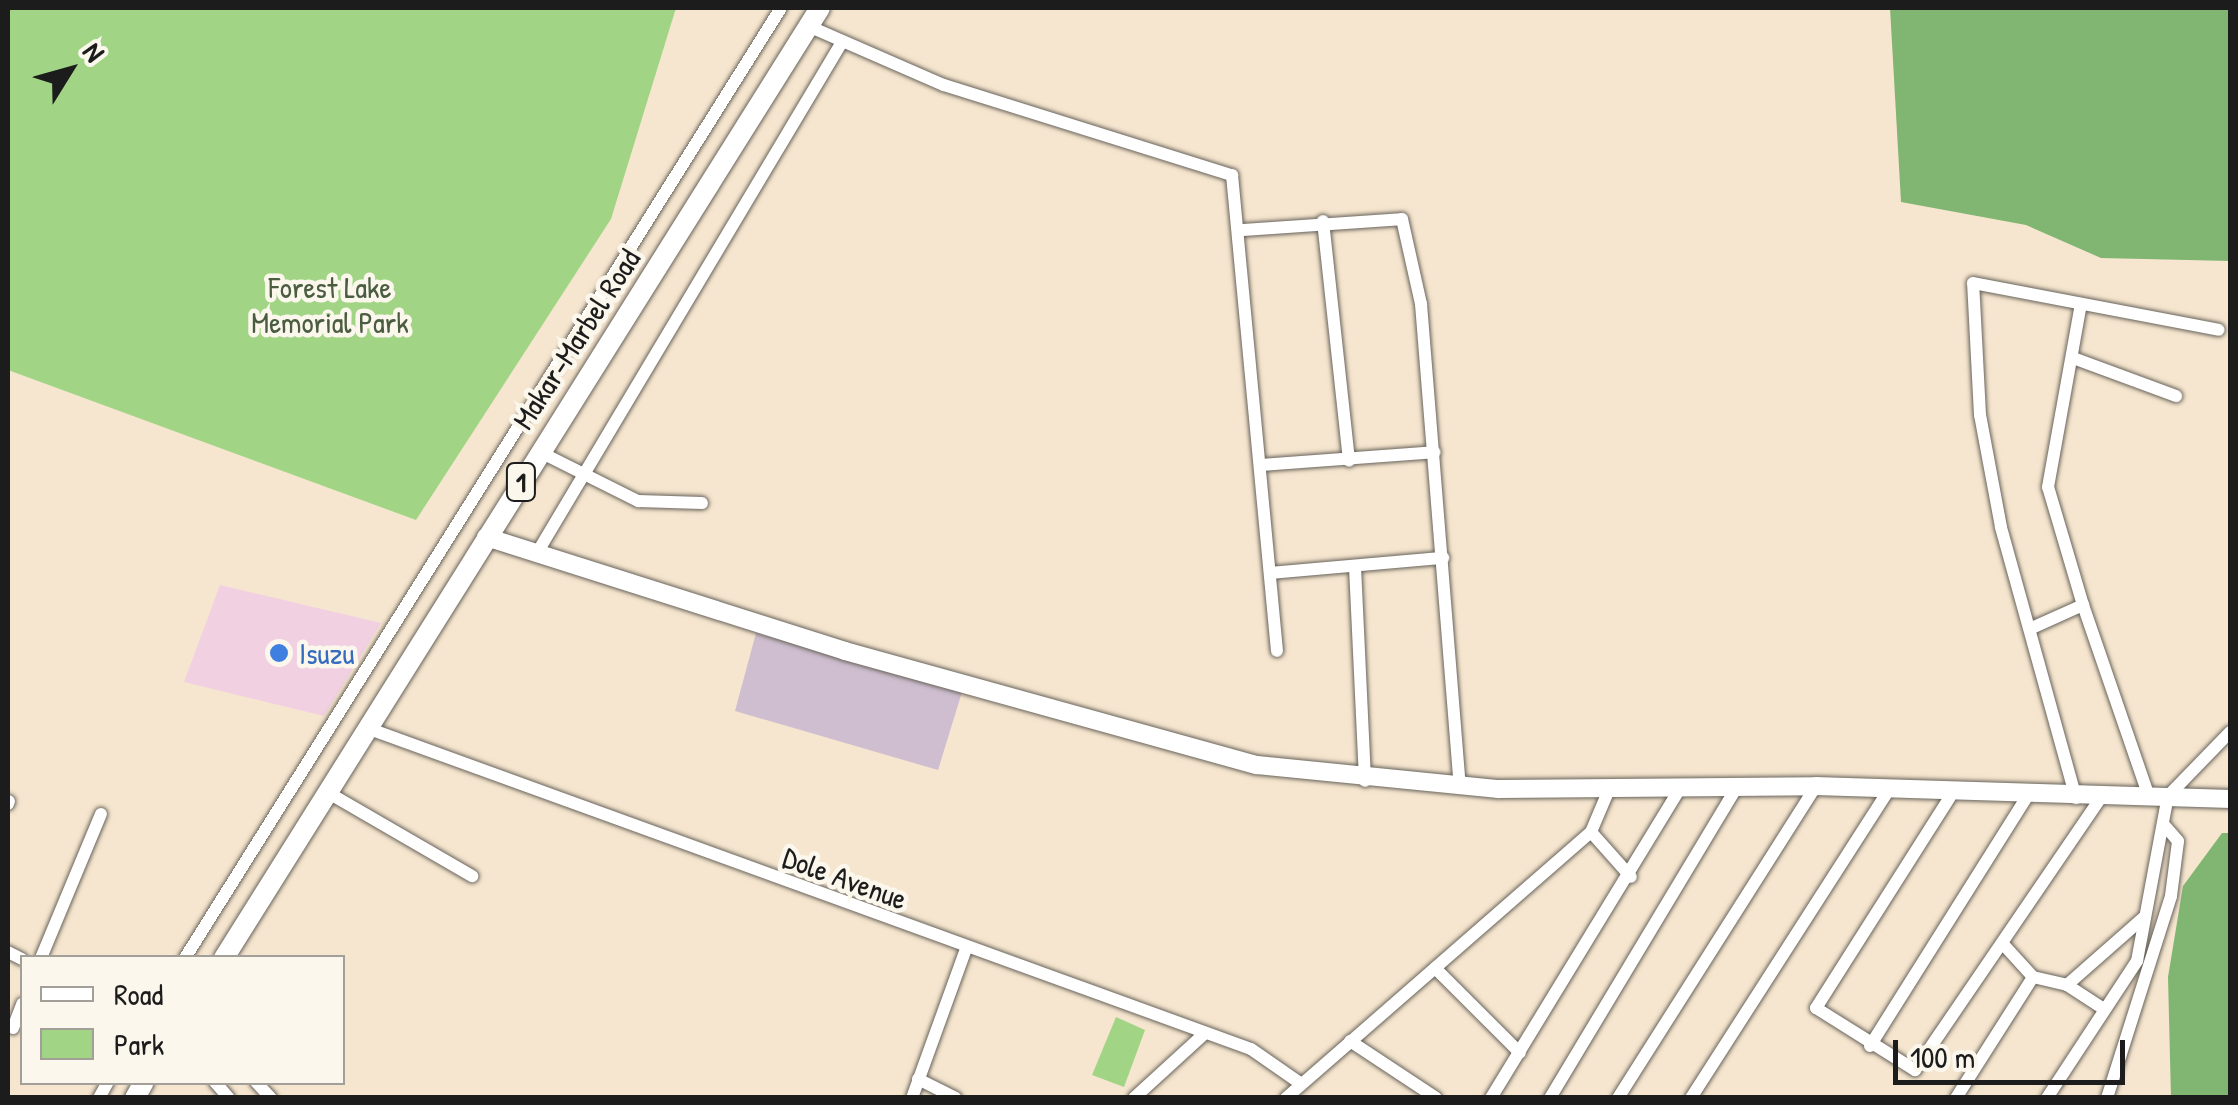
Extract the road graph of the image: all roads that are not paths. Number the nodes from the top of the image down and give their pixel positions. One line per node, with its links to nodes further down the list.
1 (781, 8): 50 (street)
2 (820, 8): 3 (main road, Makar-Marbel Road / 1)
3 (808, 26): 4 (street); 11 (main road, Makar-Marbel Road / 1)
4 (842, 42): 6 (street); 15 (street)
5 (1323, 221): 6 (street); 12 (street); 13 (street)
6 (1242, 230): 14 (street)
7 (2081, 304): 8 (street); 9 (street); 23 (street)
8 (2219, 330)
9 (2074, 358): 10 (street); 22 (street)
10 (2176, 396)
11 (540, 452): 15 (street); 17 (main road, Makar-Marbel Road / 1)
12 (1434, 452): 13 (street); 19 (street)
13 (1349, 461): 14 (street)
14 (1260, 465): 21 (street)
15 (578, 473): 16 (street); 18 (street)
16 (702, 503)
17 (486, 537): 18 (main road); 25 (main road, Makar-Marbel Road / 1)
18 (537, 553): 27 (main road)
19 (1443, 558): 20 (street); 29 (street)
20 (1356, 567): 21 (street); 27 (street)
21 (1270, 573): 24 (street)
22 (2083, 606): 23 (street); 35 (street)
23 (2034, 627): 38 (street)
24 (1277, 650)
25 (367, 728): 33 (main road, Makar-Marbel Road / 1); 48 (street, Dole Avenue)
26 (2230, 732): 35 (street)
27 (1365, 781): 29 (main road)
28 (1816, 786): 31 (main road); 32 (main road); 71 (street)
29 (1460, 787): 34 (main road)
30 (1681, 787): 31 (main road); 34 (main road); 45 (street)
31 (1737, 787): 70 (street)
32 (1889, 790): 36 (main road); 72 (street)
33 (327, 792): 44 (street); 51 (main road, Makar-Marbel Road / 1)
34 (1608, 792): 43 (street)
35 (2158, 796): 39 (main road); 40 (main road); 42 (street)
36 (1950, 797): 37 (main road); 60 (street)
37 (2026, 798): 38 (main road); 60 (street)
38 (2076, 798): 39 (main road)
39 (2100, 799): 47 (street)
40 (2230, 799)
41 (101, 814): 49 (street)
42 (2163, 824): 46 (street); 75 (street)
43 (1591, 832): 45 (street); 52 (street)
44 (472, 876)
45 (1631, 877): 61 (street)
46 (2144, 917): 54 (street); 56 (street)
47 (2004, 944): 53 (street); 60 (street)
48 (966, 949): 58 (street, Dole Avenue); 62 (street)
49 (42, 955)
50 (188, 955)
51 (226, 955)
52 (1435, 968): 59 (street); 61 (street)
53 (2033, 977): 54 (street); 73 (street)
54 (2067, 985): 56 (street)
55 (20, 1009): 57 (street)
56 (2104, 1009): 74 (street)
57 (13, 1028)
58 (1203, 1036): 63 (street, Dole Avenue); 66 (street)
59 (1350, 1042): 63 (street); 68 (street)
60 (1870, 1046)
61 (1520, 1053): 69 (street)
62 (918, 1079): 64 (street); 65 (street)
63 (1300, 1083): 67 (street)
64 (912, 1098)
65 (956, 1098)
66 (1134, 1098)
67 (1286, 1098)
68 (1436, 1098)
69 (1491, 1098)
70 (1550, 1098)
71 (1618, 1098)
72 (1691, 1098)
73 (1956, 1098)
74 (2047, 1098)
75 (2108, 1098)

